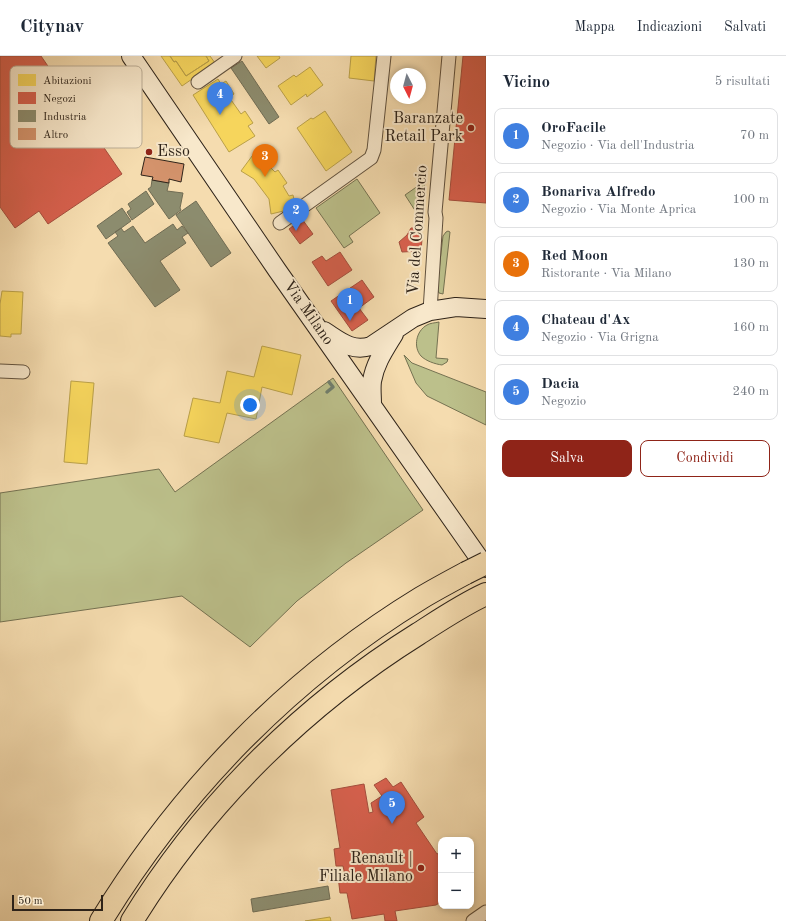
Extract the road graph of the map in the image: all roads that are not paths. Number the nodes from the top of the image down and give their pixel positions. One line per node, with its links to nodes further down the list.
1 (131, 56): 5 (street, Via Milano)
2 (235, 56): 7 (street)
3 (384, 56): 8 (street)
4 (449, 56): 10 (street, Via del Commercio)
5 (138, 66)
6 (142, 72): 11 (street, Via Milano)
7 (198, 82)
8 (280, 223)
9 (486, 309): 10 (street)
10 (438, 310): 12 (street)
11 (318, 327): 12 (street); 15 (street, Via Milano)
12 (395, 331): 15 (street)
13 (0, 371): 14 (street)
14 (23, 372)
15 (372, 404): 17 (street, Via Milano)
16 (486, 563): 17 (highway, bridge)
17 (476, 571): 20 (highway)
18 (484, 595): 21 (highway)
19 (486, 912): 22 (street)
20 (101, 921)
21 (132, 921)
22 (473, 921)

